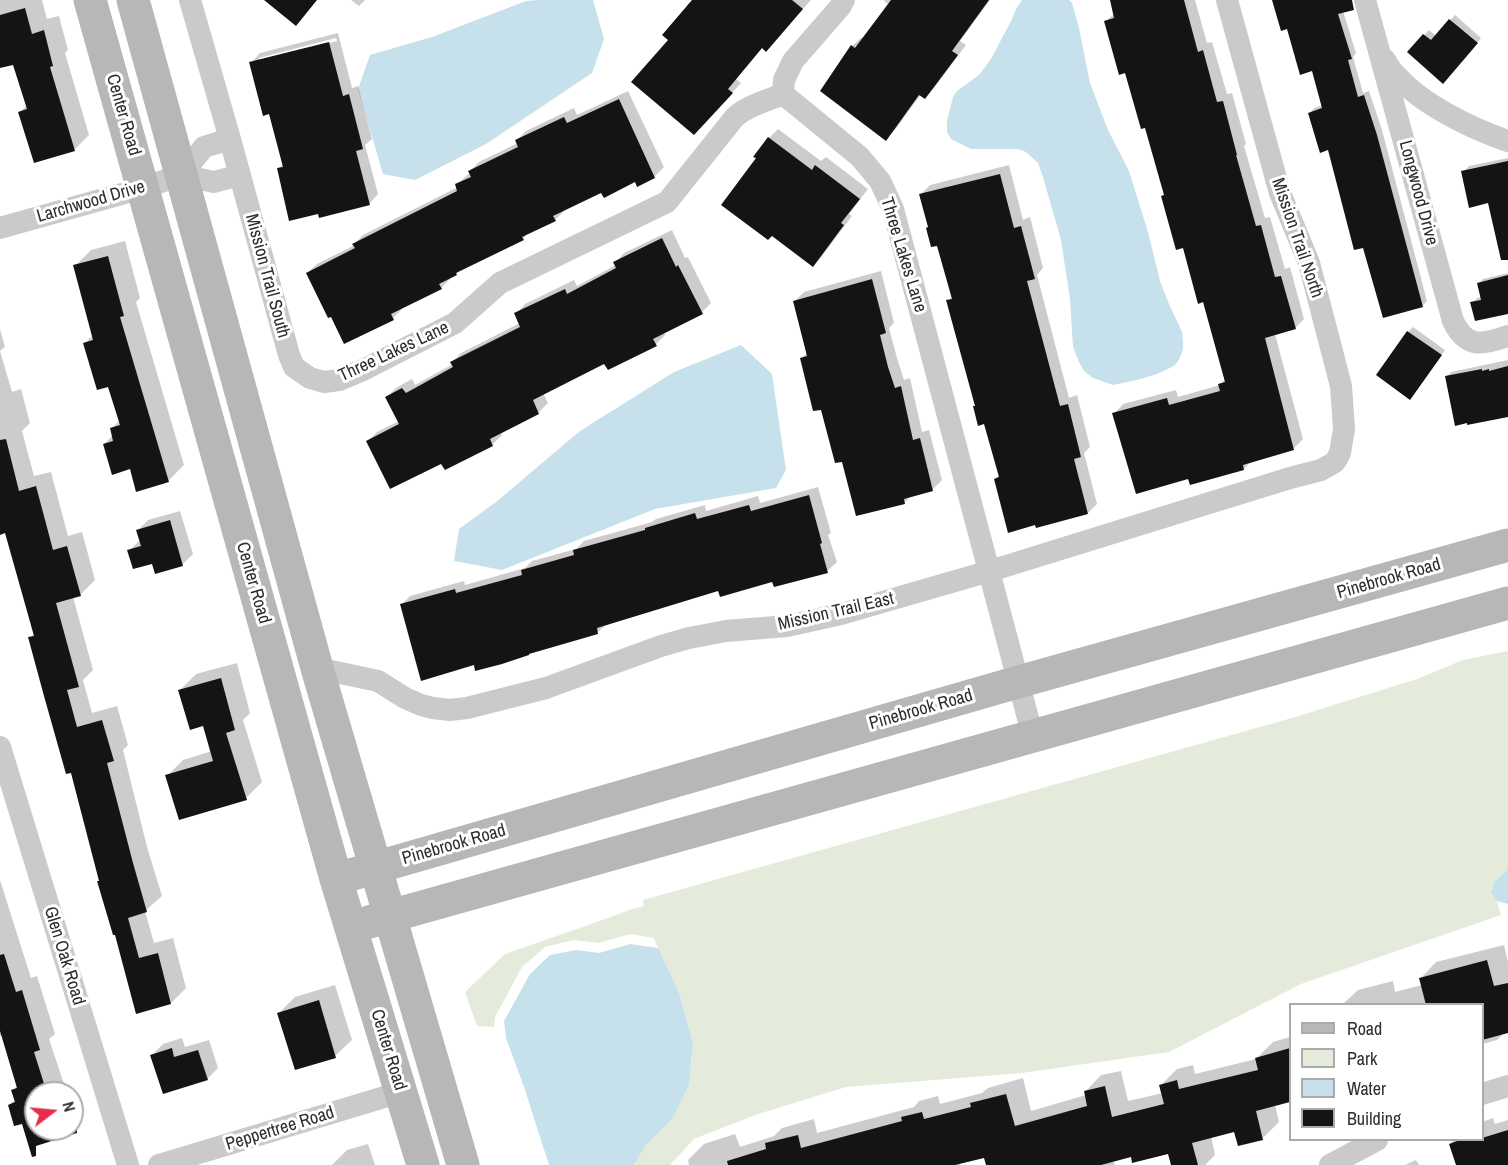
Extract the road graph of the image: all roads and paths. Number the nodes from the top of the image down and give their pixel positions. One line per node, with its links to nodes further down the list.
1 (90, 0): 13 (street, Center Road)
2 (133, 0): 11 (street)
3 (190, 0): 9 (street, Mission Trail South)
4 (844, 0): 8 (street)
5 (1227, 0): 17 (street, Mission Trail North)
6 (1365, 0): 7 (street, Longwood Drive)
7 (1377, 42): 10 (street); 15 (street, Longwood Drive)
8 (783, 94): 16 (street, Three Lakes Lane); 19 (street, Three Lakes Lane)
9 (230, 139): 11 (street); 12 (street, Mission Trail South)
10 (1508, 141)
11 (181, 175): 12 (street); 13 (street, Larchwood Drive); 21 (street)
12 (240, 175): 16 (street, Mission Trail South)
13 (143, 188): 14 (street, Larchwood Drive); 26 (street, Center Road)
14 (0, 228)
15 (1508, 336)
16 (300, 372)
17 (1321, 470): 19 (street, Mission Trail East)
18 (1508, 545): 22 (street, Pinebrook Road)
19 (990, 571): 21 (street, Mission Trail East); 22 (street, Three Lakes Lane)
20 (1508, 603): 23 (street)
21 (317, 668): 25 (street)
22 (1018, 682): 23 (street, Three Lakes Lane); 25 (street, Pinebrook Road)
23 (1033, 737): 27 (street)
24 (0, 747): 33 (street, Glen Oak Road)
25 (375, 868): 26 (street, Pinebrook Road); 27 (street)
26 (336, 879): 28 (street, Center Road)
27 (389, 916): 28 (street); 36 (street)
28 (350, 927): 30 (street, Center Road)
29 (1508, 1086): 31 (street)
30 (401, 1092): 34 (street, Peppertree Road); 35 (street, Center Road)
31 (1484, 1093)
32 (1375, 1141): 37 (street)
33 (128, 1165)
34 (159, 1165)
35 (423, 1165)
36 (463, 1165)
37 (1330, 1165)

